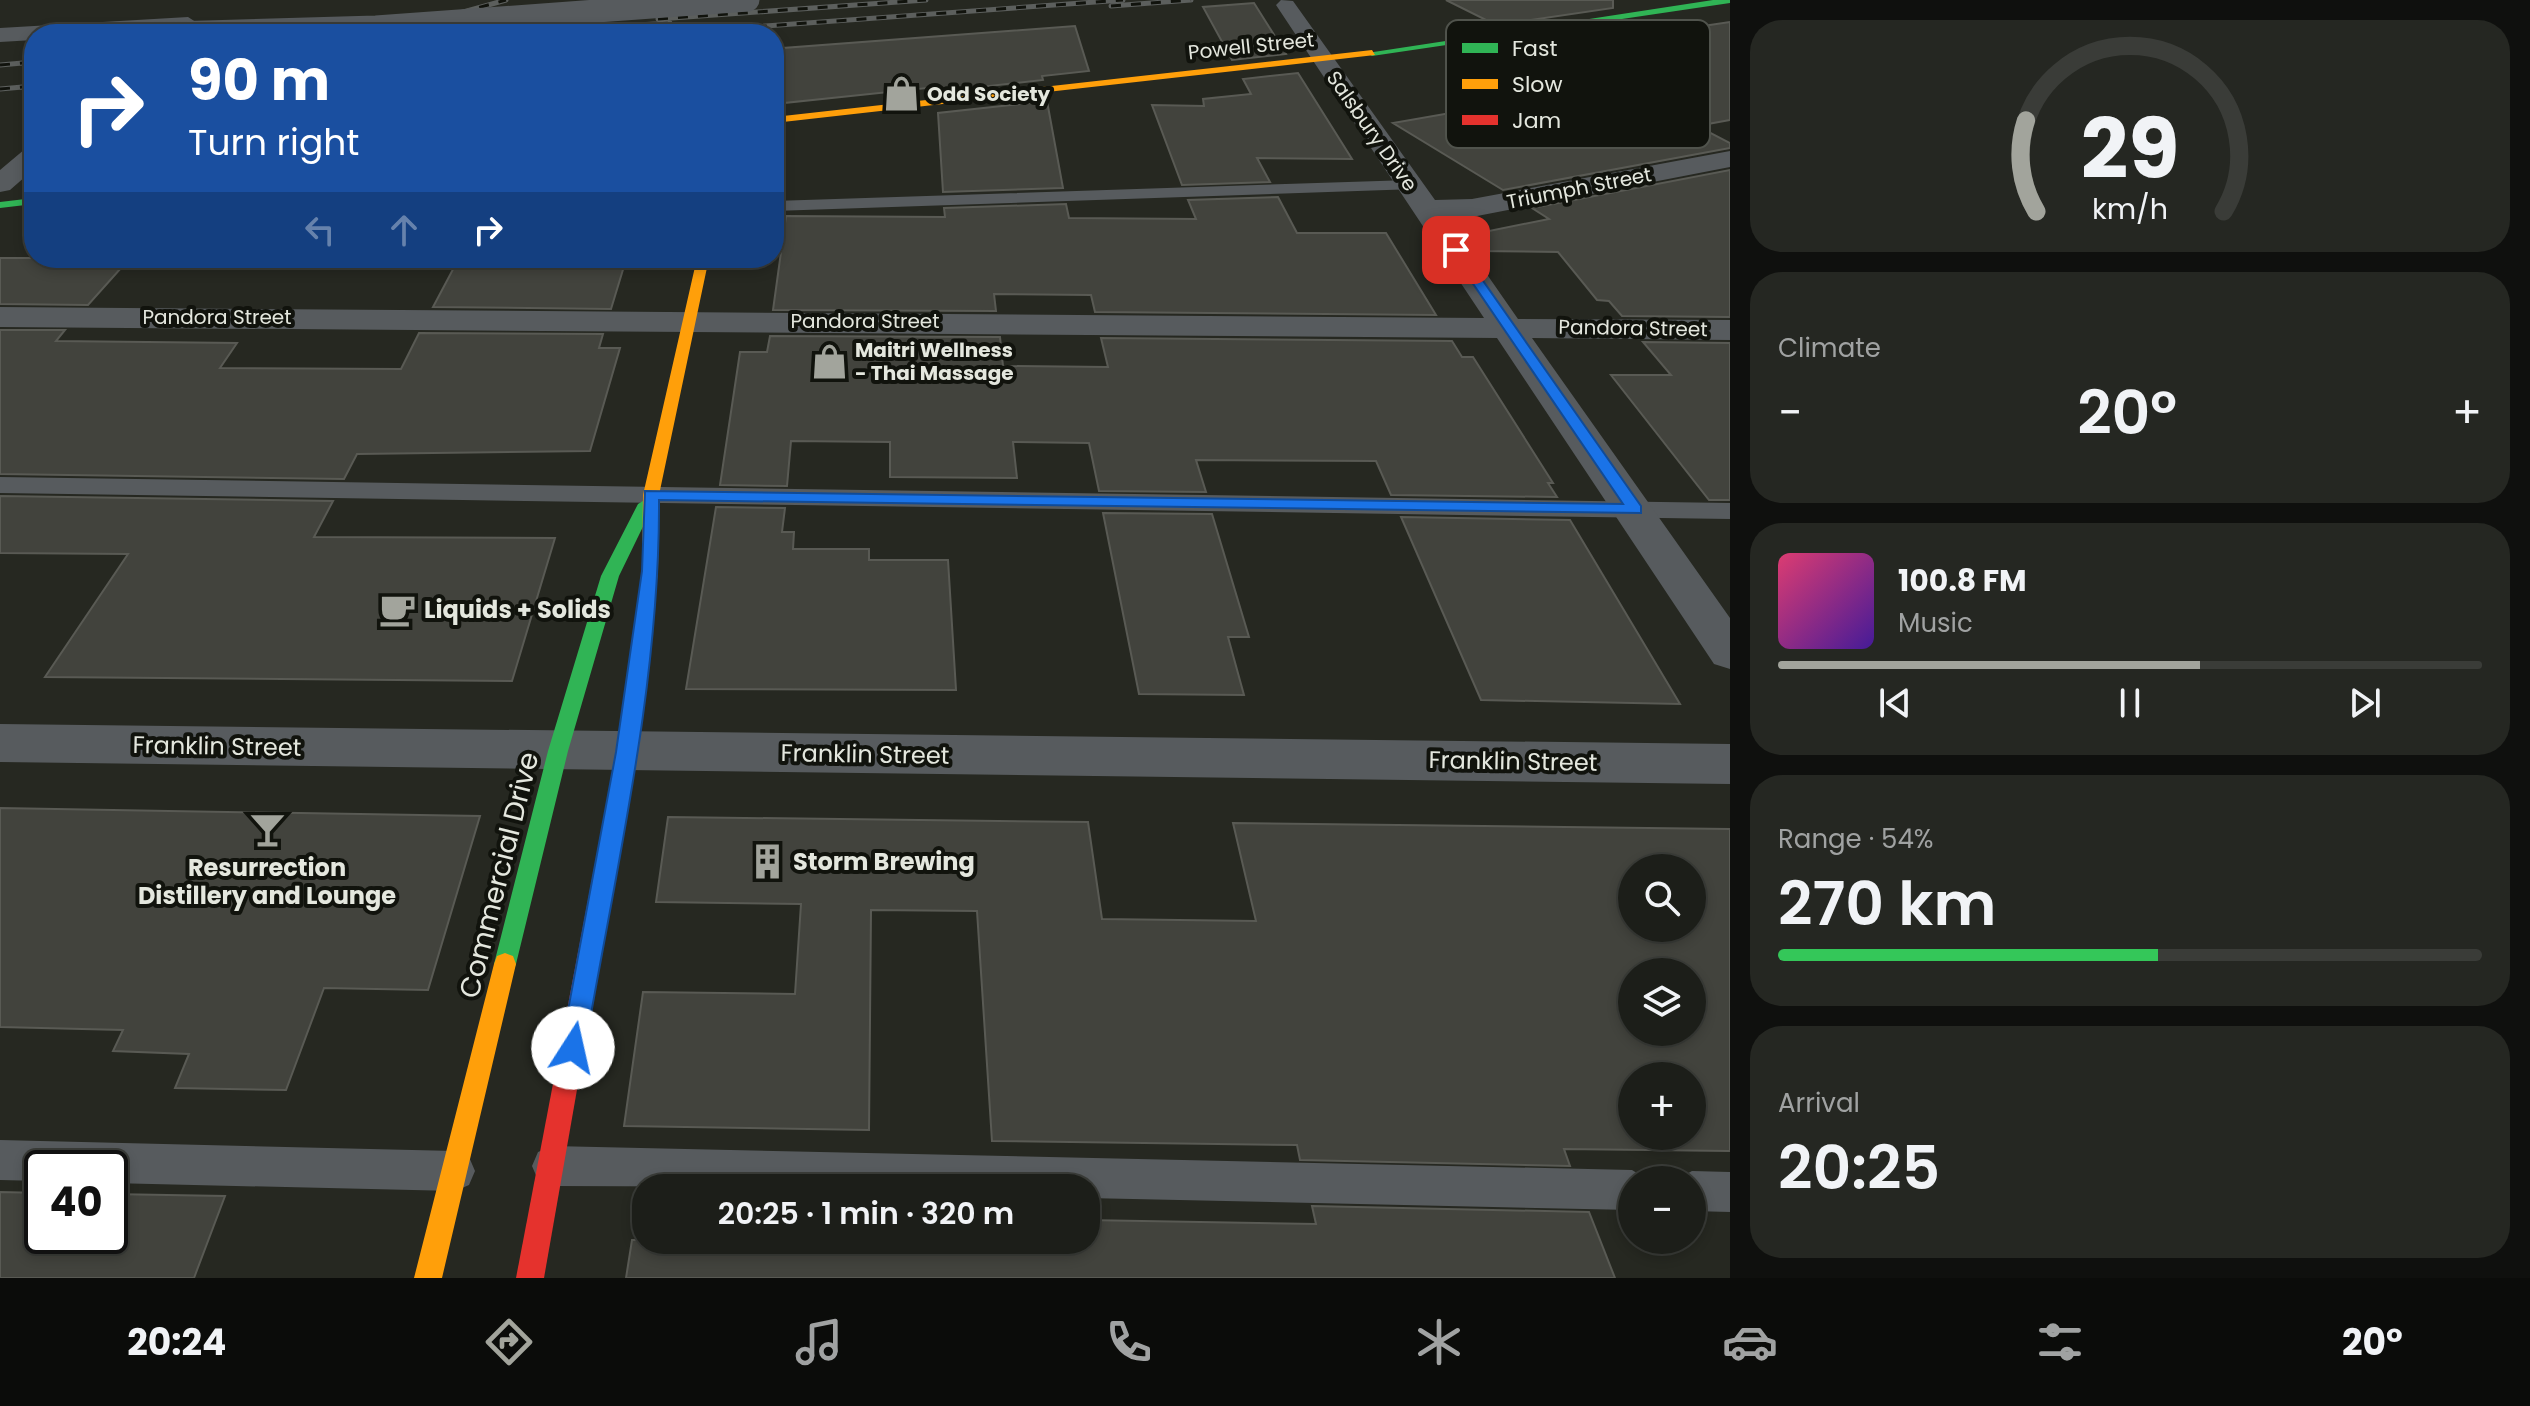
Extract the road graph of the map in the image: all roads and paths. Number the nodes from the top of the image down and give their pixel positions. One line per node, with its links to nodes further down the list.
1 (629, 0): 6 (street)
2 (748, 0): 9 (street, bridge)
3 (1730, 0): 5 (street, Powell Street)
4 (1286, 5): 17 (street, Salsbury Drive)
5 (1595, 20)
6 (327, 21): 7 (street); 8 (street)
7 (180, 24)
8 (298, 24)
9 (417, 24)
10 (24, 34): 11 (street)
11 (0, 35)
12 (24, 42): 14 (street)
13 (1446, 42): 17 (street, Powell Street)
14 (0, 44)
15 (24, 51): 16 (street)
16 (0, 52)
17 (1324, 60): 18 (street, Powell Street); 22 (street, Salsbury Drive)
18 (784, 119)
19 (1730, 159): 22 (street, Triumph Street)
20 (24, 164): 21 (street)
21 (0, 184)
22 (1418, 197): 25 (lane); 29 (street, Salsbury Drive)
23 (24, 202): 24 (street)
24 (0, 205)
25 (784, 206)
26 (701, 268): 28 (street, Commercial Drive)
27 (0, 317): 28 (street, Pandora Street)
28 (690, 319): 29 (street, Pandora Street); 32 (street, Commercial Drive)
29 (1509, 327): 30 (street, Pandora Street); 33 (street, Salsbury Drive)
30 (1730, 330)
31 (0, 485): 32 (lane)
32 (651, 495): 33 (lane); 37 (street, Commercial Drive); 38 (street, Commercial Drive)
33 (1635, 509): 34 (lane); 35 (street, Salsbury Drive)
34 (1730, 511)
35 (1730, 652)
36 (0, 743): 37 (street, Franklin Street)
37 (558, 751): 38 (street, Franklin Street); 42 (street, Commercial Drive)
38 (626, 752): 39 (street, Franklin Street); 41 (street, Commercial Drive)
39 (1730, 764)
40 (0, 1160): 42 (lane)
41 (552, 1166): 43 (lane); 47 (street, Commercial Drive)
42 (455, 1171): 46 (street, Commercial Drive)
43 (1618, 1190)
44 (1706, 1191): 45 (lane)
45 (1730, 1192)
46 (428, 1278)
47 (530, 1278)

